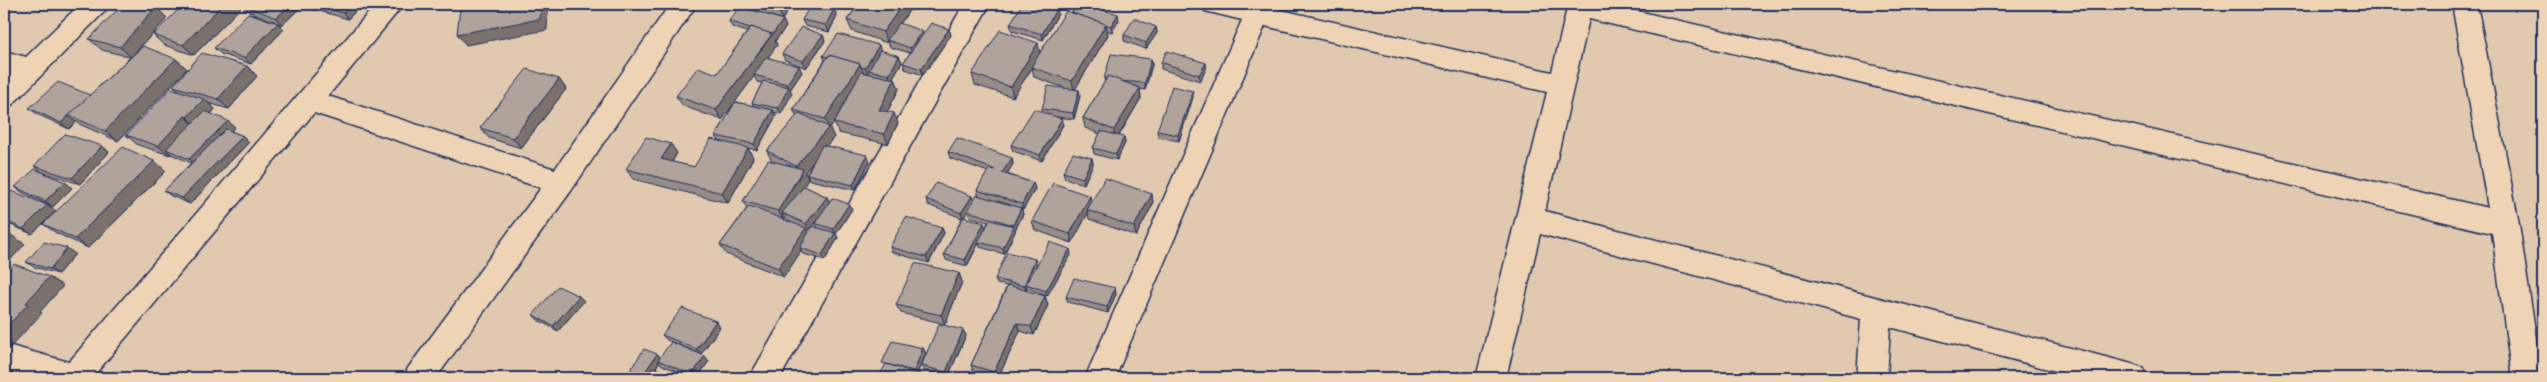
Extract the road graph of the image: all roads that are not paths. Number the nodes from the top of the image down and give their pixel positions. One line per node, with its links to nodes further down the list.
1 (96, 4): 10 (street)
2 (391, 4): 13 (street)
3 (684, 4): 14 (street)
4 (977, 4): 21 (street)
5 (1214, 4): 8 (street)
6 (2465, 4): 16 (street)
7 (1580, 5): 11 (street); 16 (street)
8 (1256, 14): 11 (street); 22 (street)
9 (4, 61): 10 (street)
10 (32, 69): 12 (street)
11 (1562, 86): 15 (street)
12 (4, 96)
13 (309, 101): 14 (street); 19 (street)
14 (561, 183): 20 (street)
15 (1530, 219): 17 (street); 23 (street)
16 (2505, 224): 26 (street)
17 (1876, 310): 24 (street); 25 (street)
18 (4, 356): 19 (street)
19 (74, 378)
20 (419, 378)
21 (764, 378)
22 (1100, 378)
23 (1490, 378)
24 (1872, 378)
25 (2132, 378)
26 (2527, 378)

